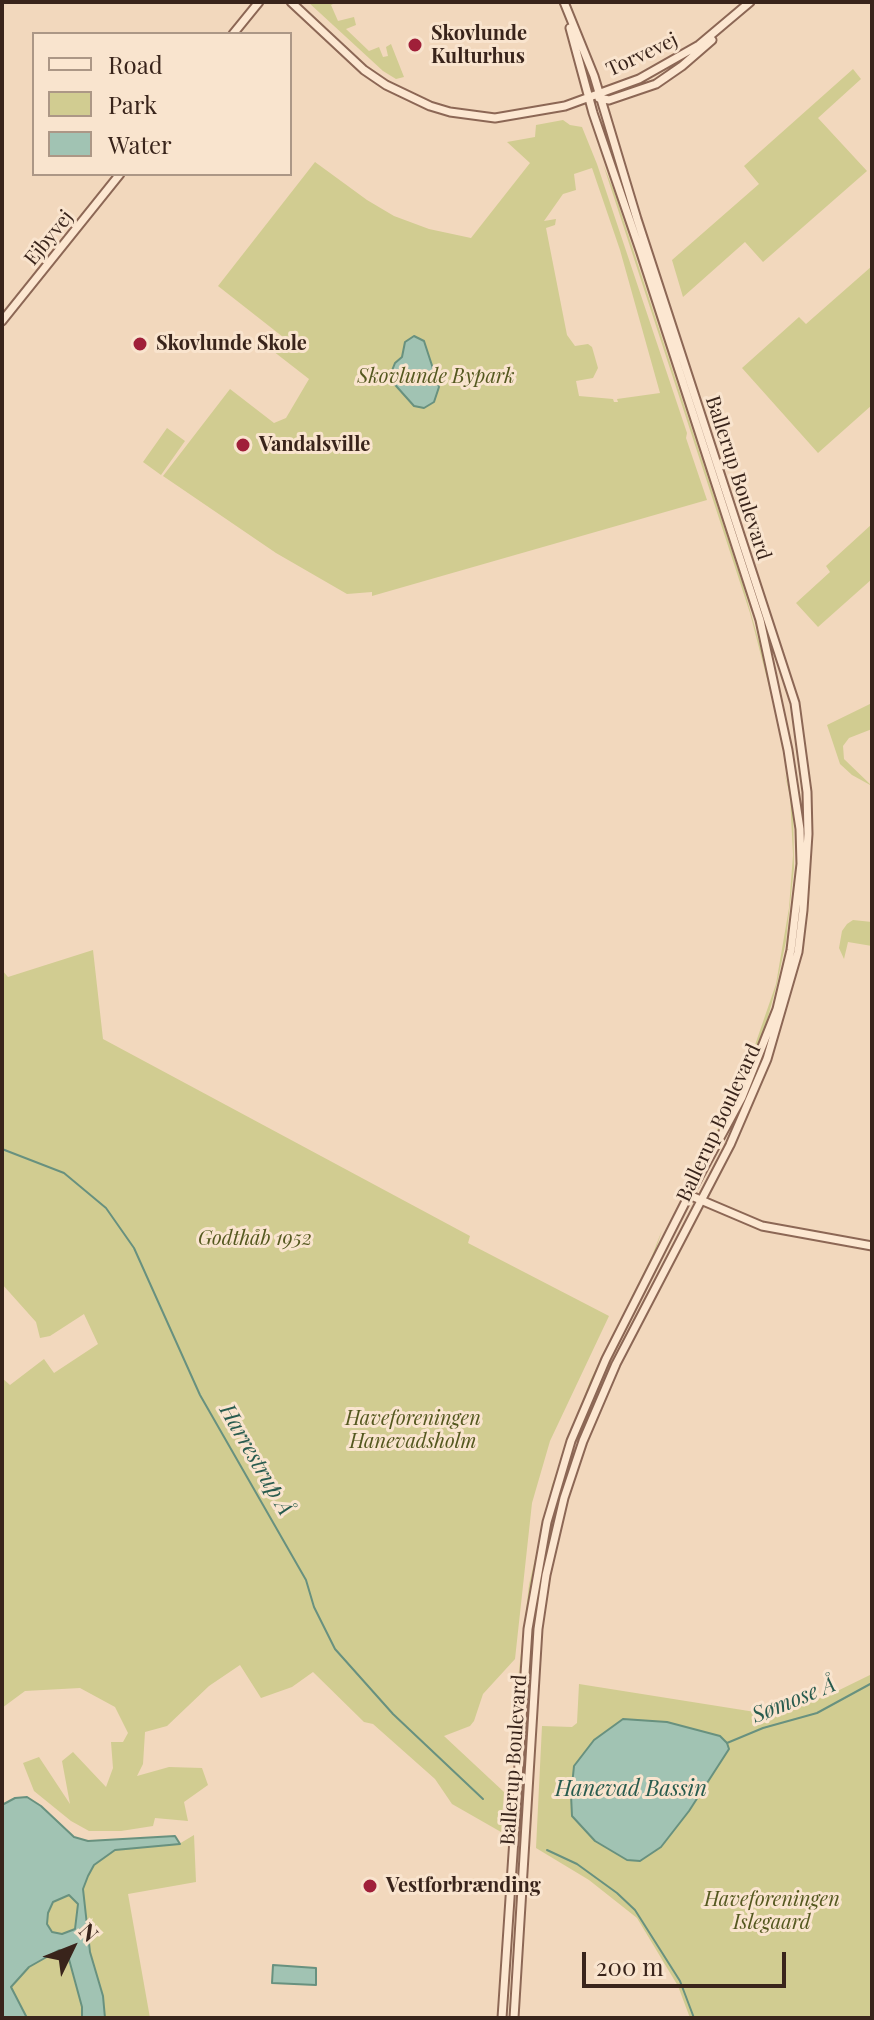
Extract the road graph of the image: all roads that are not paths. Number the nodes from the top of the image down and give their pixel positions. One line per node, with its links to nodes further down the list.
1 (259, 2): 5 (street)
2 (291, 2): 7 (street, Torvevej)
3 (753, 2): 6 (street, Torvevej)
4 (566, 6): 6 (street, Ballerup Boulevard); 7 (street, Ballerup Boulevard)
5 (235, 32)
6 (600, 95): 7 (street, Torvevej); 11 (street, Ballerup Boulevard)
7 (589, 98): 10 (street, Ballerup Boulevard)
8 (118, 176): 9 (street, Ejbyvej)
9 (2, 321)
10 (689, 1195): 11 (street); 13 (street, Ballerup Boulevard)
11 (702, 1201): 12 (street); 14 (street, Ballerup Boulevard)
12 (872, 1246)
13 (502, 2018)
14 (514, 2018)

